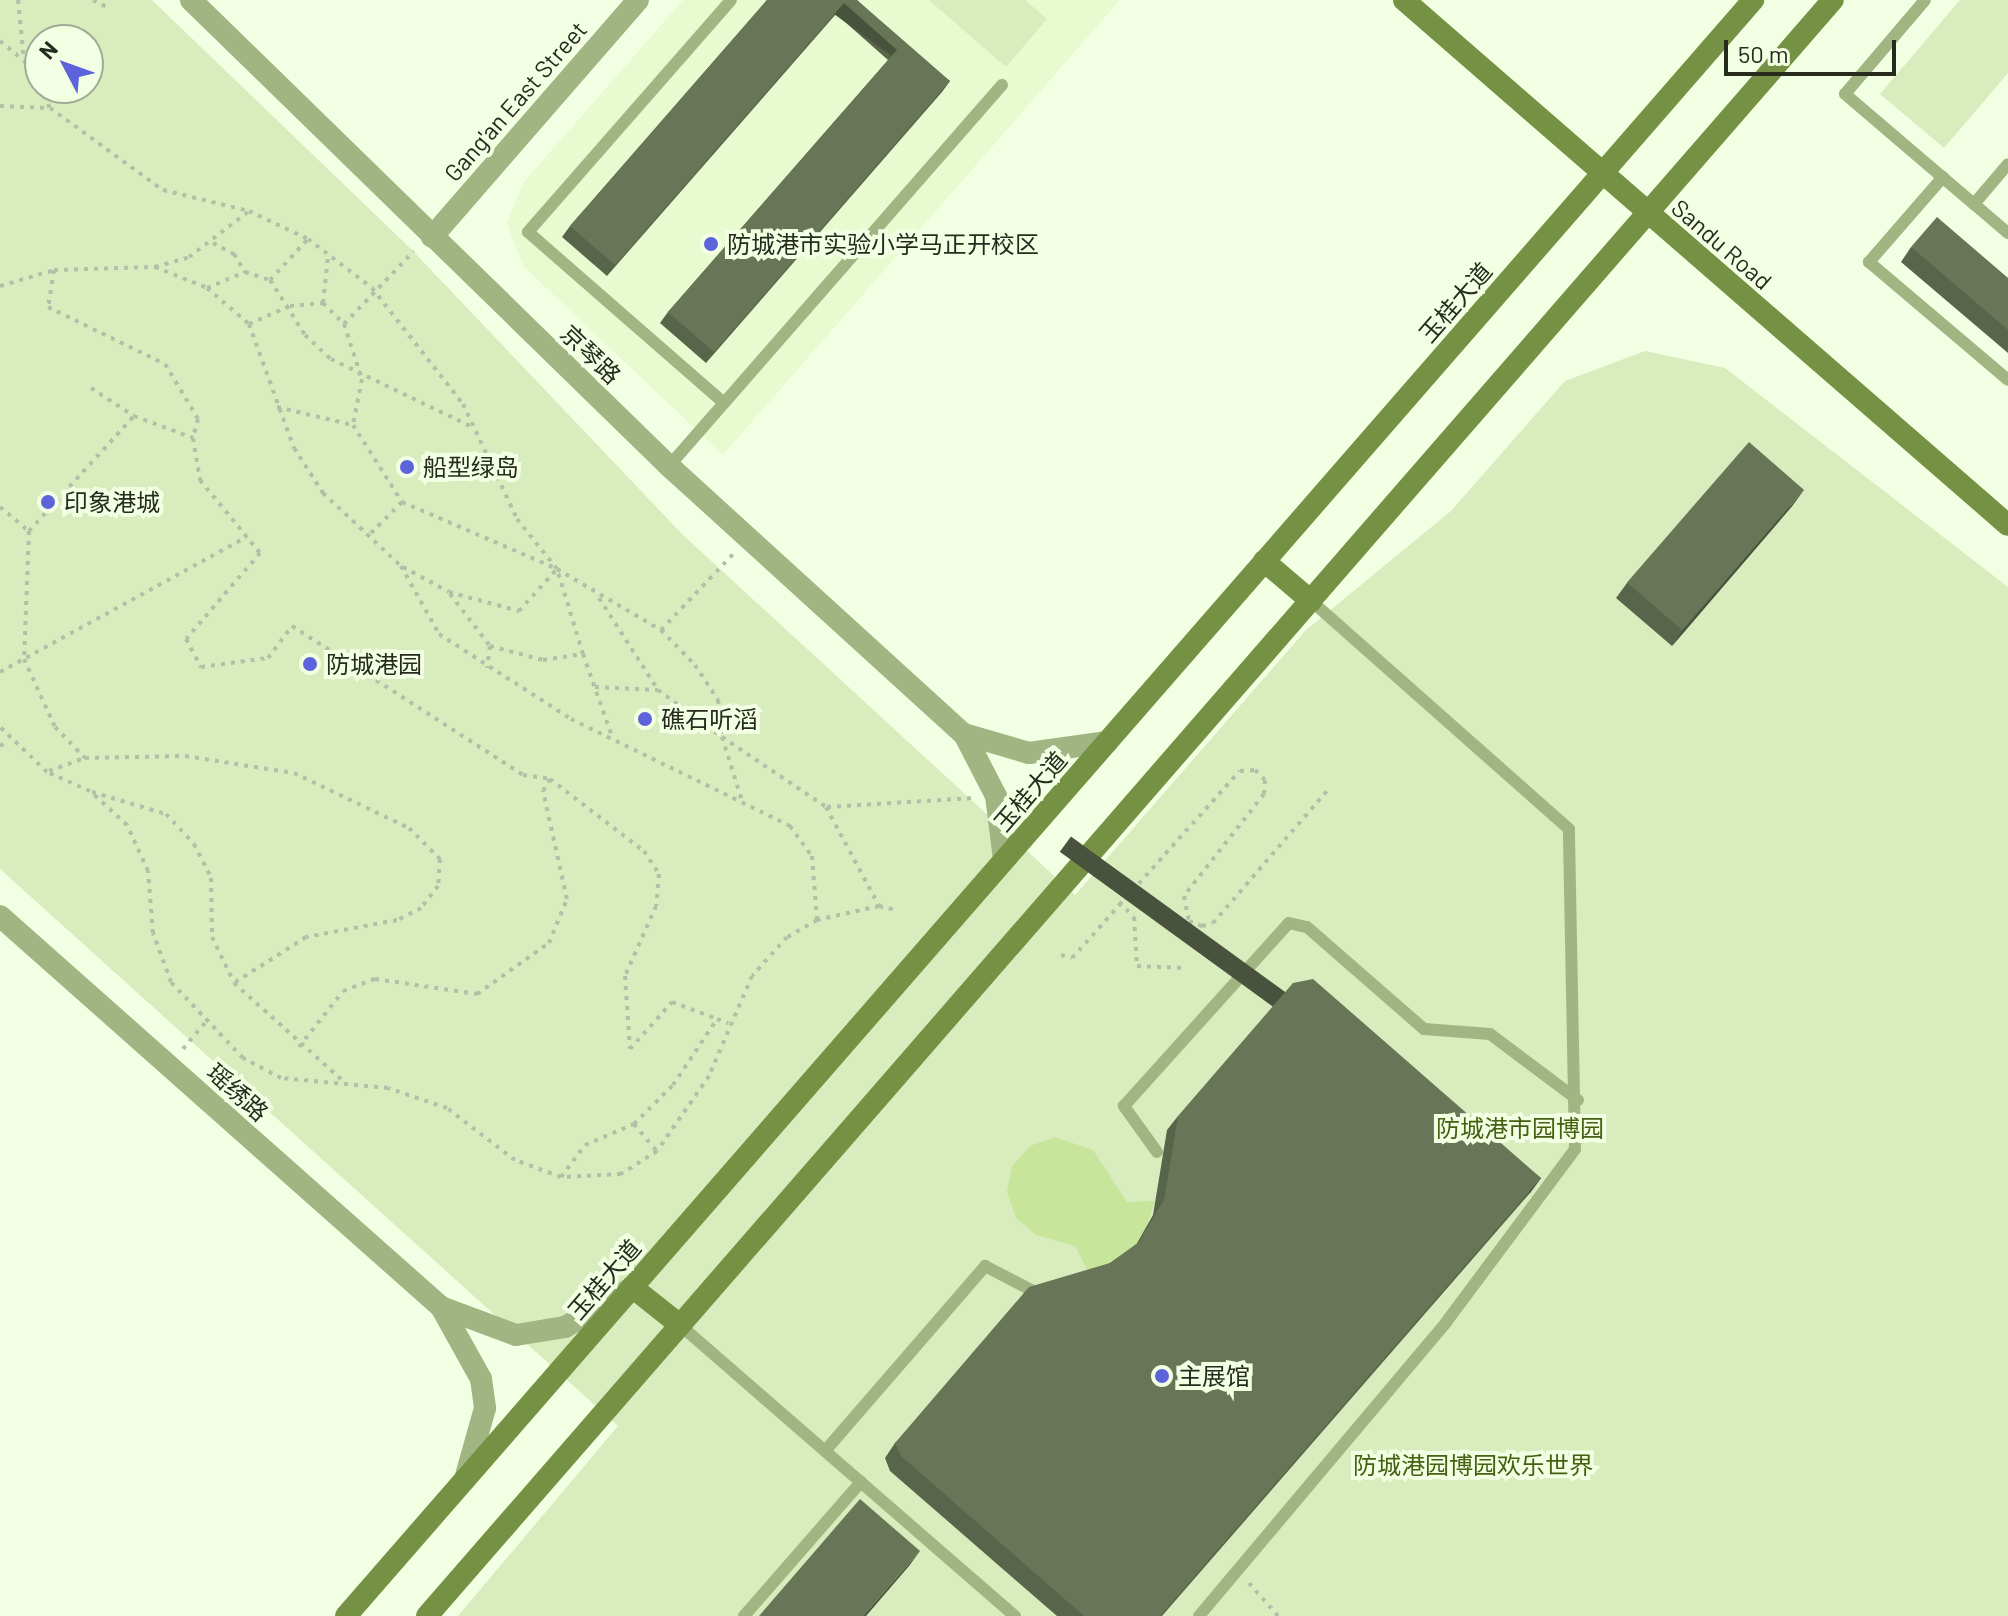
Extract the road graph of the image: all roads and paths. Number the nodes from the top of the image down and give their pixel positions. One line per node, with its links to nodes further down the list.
1 (18, 0): 12 (path)
2 (93, 0): 10 (path)
3 (191, 0): 24 (street, 京琴路)
4 (638, 0): 24 (street, Gang'an East Street)
5 (731, 0): 42 (lane)
6 (1404, 0): 18 (main road, Sandu Road)
7 (1753, 0): 18 (main road, 玉桂大道)
8 (1833, 0): 22 (main road)
9 (1925, 0): 19 (lane)
10 (109, 8)
11 (0, 41): 12 (path)
12 (24, 60)
13 (1002, 85): 42 (lane)
14 (48, 104): 16 (path)
15 (0, 106): 16 (path)
16 (50, 108): 21 (path)
17 (2008, 164): 20 (lane)
18 (1601, 174): 22 (main road, Sandu Road); 56 (main road, 玉桂大道)
19 (1943, 177): 20 (lane); 40 (lane)
20 (1974, 204): 23 (lane)
21 (249, 211): 25 (path); 26 (path)
22 (1647, 214): 51 (main road, Sandu Road); 61 (main road)
23 (2008, 233)
24 (432, 237): 34 (path); 48 (street, 京琴路)
25 (308, 239): 27 (path); 31 (path)
26 (213, 243): 28 (path); 30 (path)
27 (328, 255): 34 (path); 35 (path)
28 (155, 267): 29 (path); 33 (path)
29 (54, 270): 32 (path); 47 (path)
30 (245, 272): 31 (path); 33 (path)
31 (270, 280): 36 (path)
32 (0, 286)
33 (207, 288): 37 (path)
34 (372, 288): 38 (path); 46 (path)
35 (323, 303): 36 (path); 38 (path)
36 (290, 306): 37 (path); 39 (path)
37 (249, 324): 43 (path)
38 (344, 324): 39 (path)
39 (362, 379): 45 (path); 46 (path)
40 (2008, 380)
41 (91, 388): 44 (path)
42 (724, 403): 48 (lane)
43 (277, 407): 45 (path); 53 (path)
44 (134, 416): 47 (path); 52 (path)
45 (353, 425): 49 (path)
46 (472, 427): 58 (path)
47 (193, 438): 54 (path)
48 (669, 466): 55 (street, 京琴路)
49 (402, 502): 53 (path); 58 (path)
50 (0, 507): 52 (path)
51 (2008, 525)
52 (29, 531): 65 (path)
53 (371, 533): 57 (path)
54 (247, 537): 65 (path); 79 (path)
55 (749, 538): 62 (path); 71 (street, 京琴路)
56 (1264, 561): 61 (main road); 75 (main road, 玉桂大道)
57 (401, 566): 59 (path); 66 (path)
58 (557, 569): 59 (path); 60 (path); 64 (path)
59 (449, 592): 63 (path)
60 (597, 596): 62 (path); 69 (path)
61 (1311, 601): 100 (lane); 108 (main road)
62 (661, 630): 72 (path)
63 (490, 646): 64 (path); 66 (path)
64 (583, 654): 68 (path)
65 (24, 659): 67 (path); 77 (path)
66 (487, 669): 73 (path)
67 (0, 672)
68 (595, 687): 69 (path); 73 (path)
69 (658, 690): 72 (path)
70 (0, 727): 74 (path)
71 (964, 734): 75 (street); 82 (street)
72 (722, 737): 83 (path); 84 (path)
73 (613, 739): 83 (path)
74 (8, 741): 76 (path); 78 (path)
75 (1107, 742): 85 (main road, 玉桂大道)
76 (0, 746)
77 (85, 758): 78 (path); 93 (path)
78 (47, 772): 80 (path)
79 (550, 779): 94 (path); 97 (path)
80 (90, 791): 93 (path); 95 (path)
81 (1327, 791): 86 (path)
82 (996, 796): 84 (path); 85 (street)
83 (743, 802): 90 (path)
84 (826, 807): 87 (path)
85 (1004, 859): 105 (main road, 玉桂大道)
86 (1119, 902): 91 (path); 92 (path)
87 (879, 906): 88 (path); 90 (path)
88 (896, 910)
89 (0, 916): 98 (street, 瑶绣路)
90 (817, 920): 96 (path)
91 (1061, 955)
92 (1185, 968)
93 (234, 983): 97 (path)
94 (717, 1019): 96 (path); 101 (path)
95 (205, 1023): 98 (path); 99 (path)
96 (728, 1023): 102 (path)
97 (299, 1047): 99 (path)
98 (169, 1066): 107 (street, 瑶绣路)
99 (343, 1081): 104 (path)
100 (1578, 1100): 103 (lane); 112 (lane)
101 (634, 1124): 102 (path); 104 (path)
102 (657, 1151): 104 (path)
103 (1157, 1152)
104 (561, 1177)
105 (632, 1287): 107 (street); 108 (main road); 110 (main road, 玉桂大道)
106 (1035, 1292): 109 (lane)
107 (441, 1307): 110 (street)
108 (680, 1325): 109 (lane); 114 (main road)
109 (825, 1451): 111 (lane)
110 (465, 1479): 113 (main road, 玉桂大道)
111 (861, 1482): 115 (lane); 116 (lane)
112 (1237, 1570): 117 (lane); 118 (path)
113 (346, 1616)
114 (427, 1616)
115 (744, 1616)
116 (1015, 1616)
117 (1199, 1616)
118 (1278, 1616)

